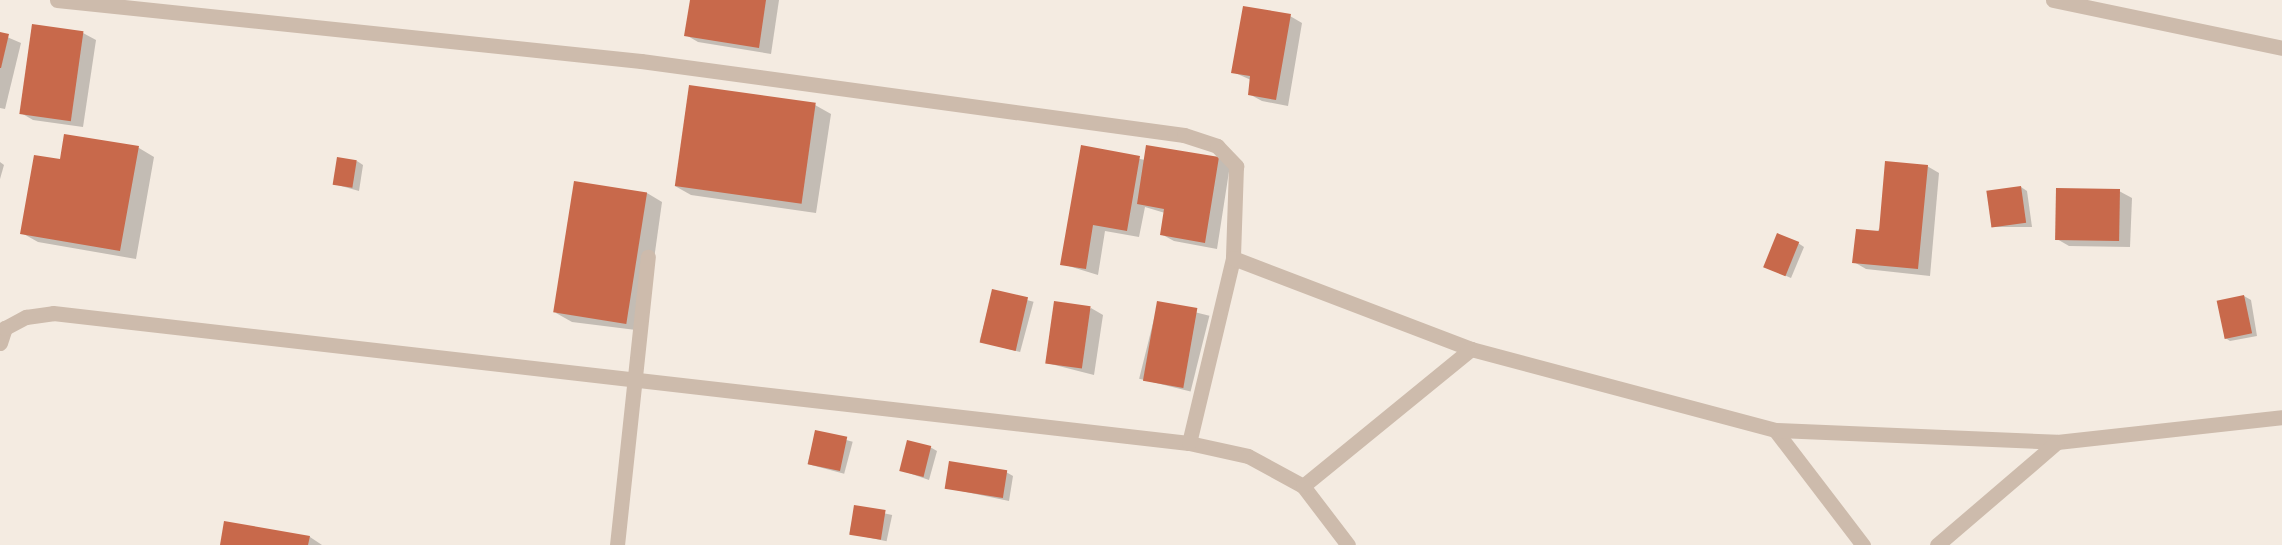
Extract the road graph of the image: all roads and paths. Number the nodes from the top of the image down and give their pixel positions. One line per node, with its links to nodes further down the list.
1 (57, 0): 5 (street)
2 (2053, 0): 3 (street)
3 (2282, 48)
4 (648, 257): 8 (street)
5 (1233, 258): 7 (street); 12 (street)
6 (0, 343): 8 (street)
7 (1471, 349): 10 (street); 13 (street)
8 (634, 380): 12 (street); 14 (street)
9 (2282, 417): 11 (street)
10 (1775, 430): 11 (street); 16 (street)
11 (2056, 442): 17 (street)
12 (1189, 443): 13 (street)
13 (1303, 486): 15 (street)
14 (616, 545)
15 (1348, 545)
16 (1863, 545)
17 (1937, 545)

